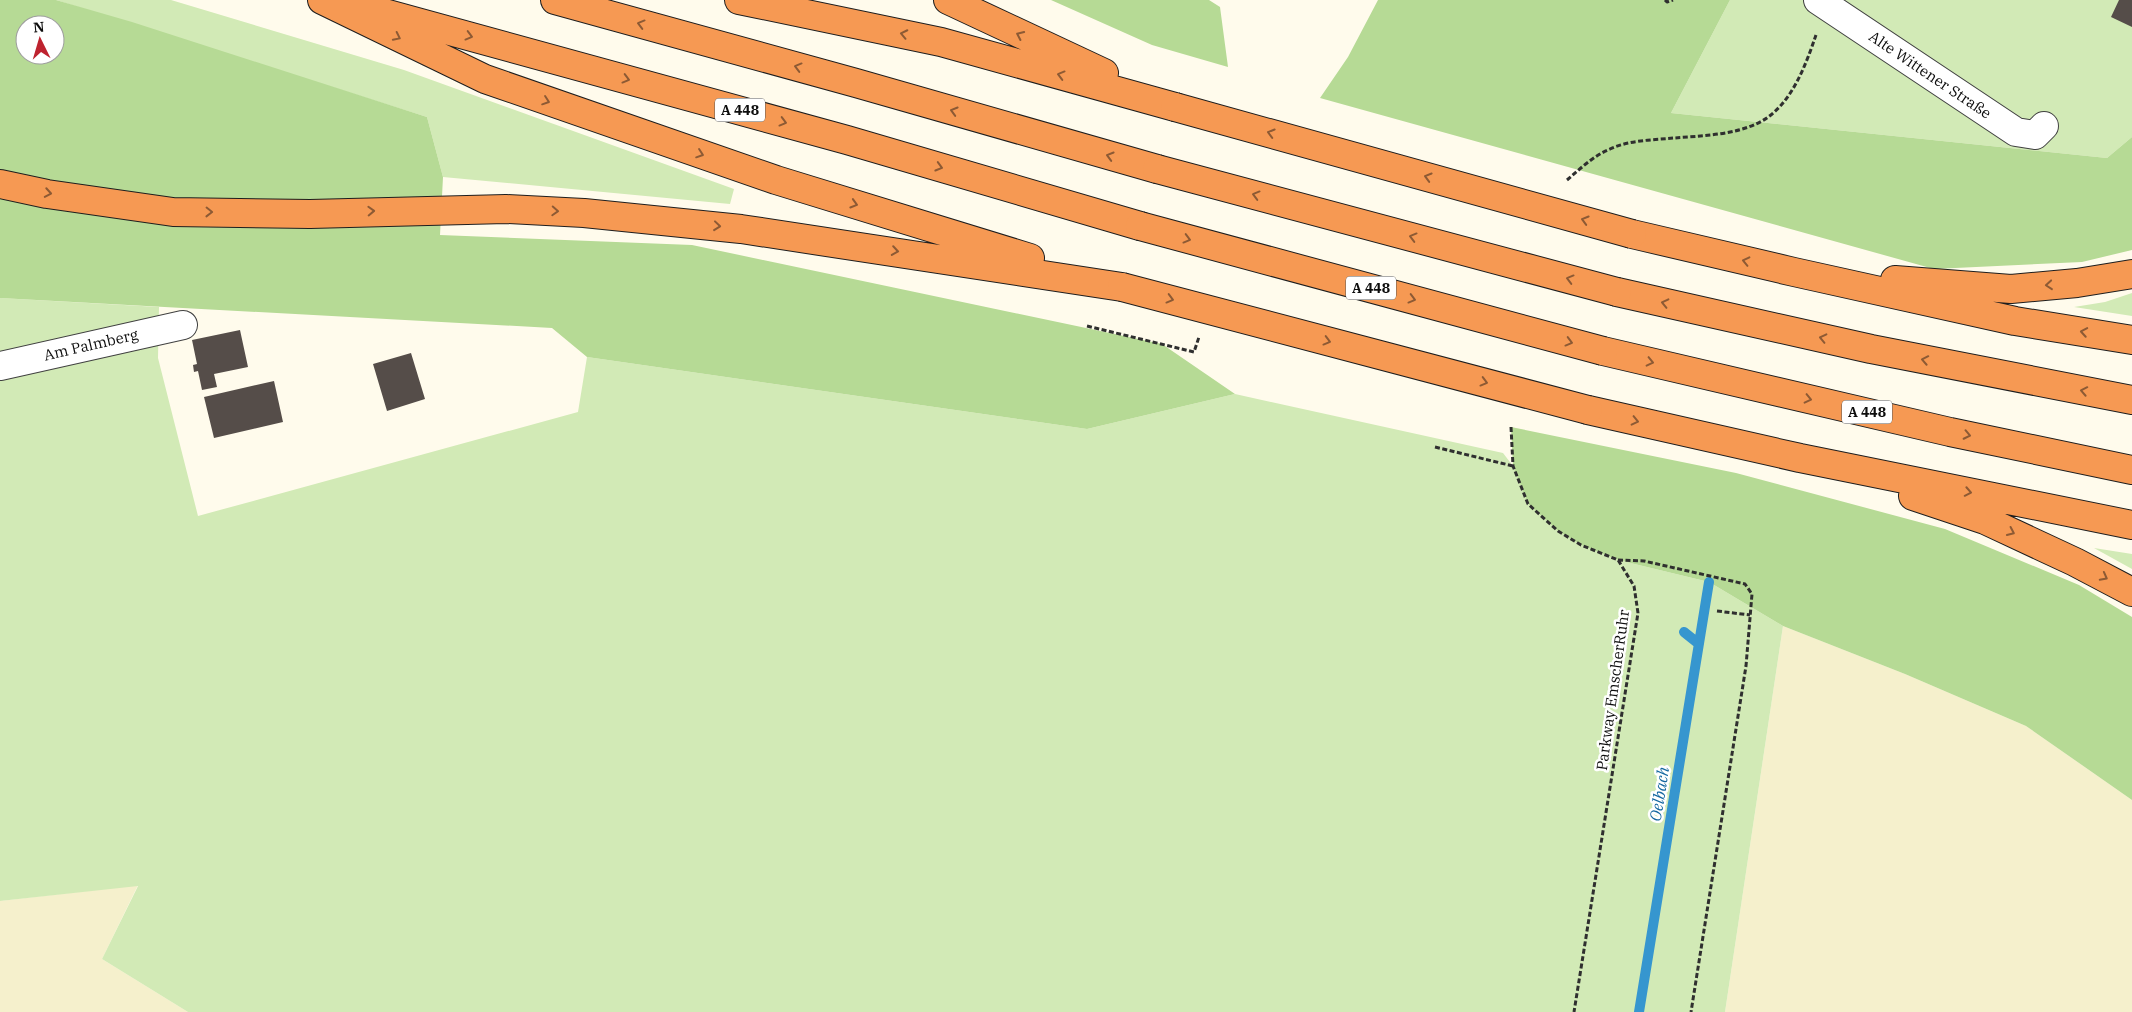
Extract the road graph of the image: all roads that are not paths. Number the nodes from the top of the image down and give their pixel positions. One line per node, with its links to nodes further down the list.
1 (322, 0): 12 (highway, one-way to 12)
2 (338, 0): 18 (highway, A 448, one-way to 18, bridge)
3 (555, 0): 16 (highway, one-way to 3, bridge)
4 (739, 0): 7 (highway, one-way to 4)
5 (948, 0): 7 (highway, one-way to 5)
6 (1818, 0): 8 (lane, Alte Wittener Straße)
7 (1175, 107): 10 (highway, one-way to 7, bridge)
8 (2044, 126)
9 (0, 184): 12 (highway, one-way to 12)
10 (1794, 272): 11 (highway, one-way to 10); 14 (highway, one-way to 10)
11 (2132, 274)
12 (1122, 287): 17 (highway, one-way to 17, bridge)
13 (183, 325): 15 (lane, Am Palmberg)
14 (2132, 340)
15 (0, 366)
16 (2132, 400)
17 (1800, 458): 19 (highway, one-way to 19); 20 (highway, one-way to 20)
18 (2132, 470)
19 (2132, 525)
20 (2132, 592)

